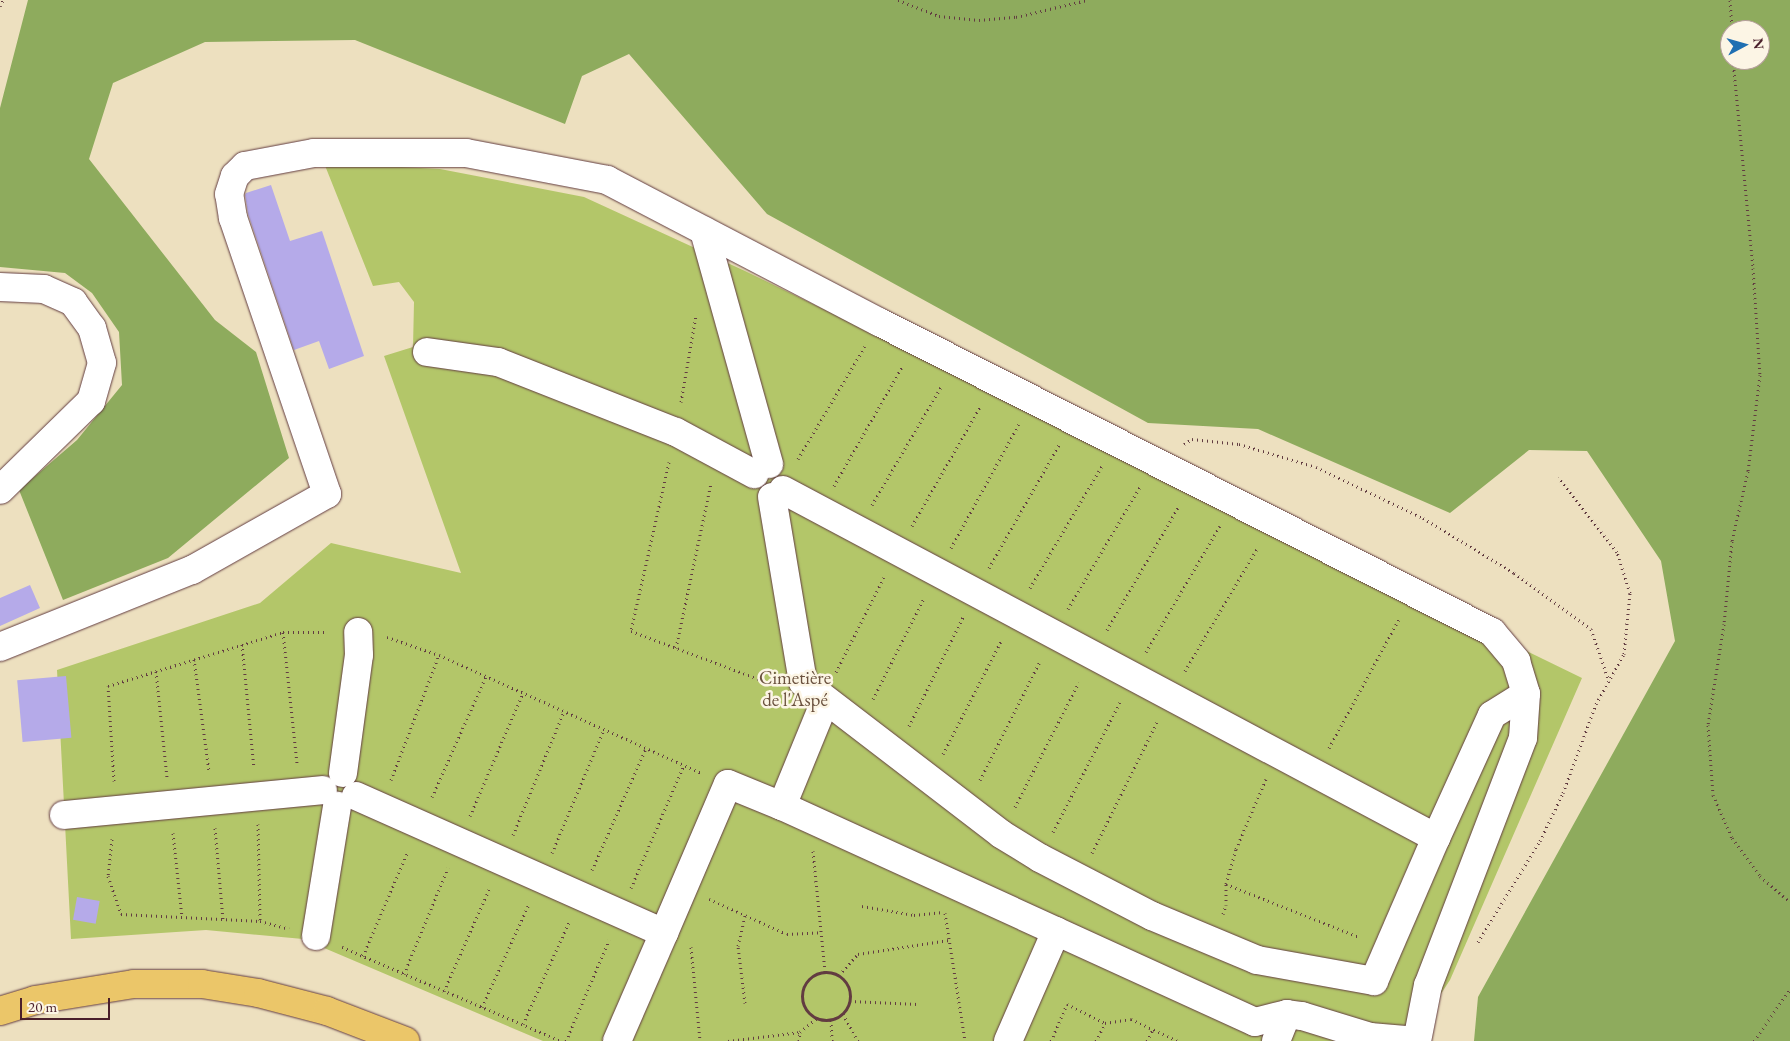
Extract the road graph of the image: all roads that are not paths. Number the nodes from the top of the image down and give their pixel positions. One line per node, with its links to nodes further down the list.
1 (704, 231): 4 (lane); 7 (lane); 8 (lane)
2 (0, 287): 5 (lane)
3 (427, 352): 4 (lane)
4 (773, 480): 9 (lane); 13 (lane)
5 (0, 490)
6 (358, 632): 10 (lane)
7 (0, 647)
8 (1526, 694): 13 (lane); 23 (lane)
9 (825, 701): 11 (lane); 13 (lane)
10 (332, 791): 12 (lane); 15 (lane); 16 (lane)
11 (782, 806): 14 (lane); 15 (lane)
12 (64, 815)
13 (1436, 838)
14 (1056, 931): 18 (lane); 21 (lane)
15 (664, 933): 20 (lane)
16 (316, 936)
17 (0, 1011): 19 (main road)
18 (1288, 1014): 22 (lane); 23 (lane)
19 (405, 1041)
20 (617, 1041)
21 (1008, 1041)
22 (1276, 1041)
23 (1417, 1041)

